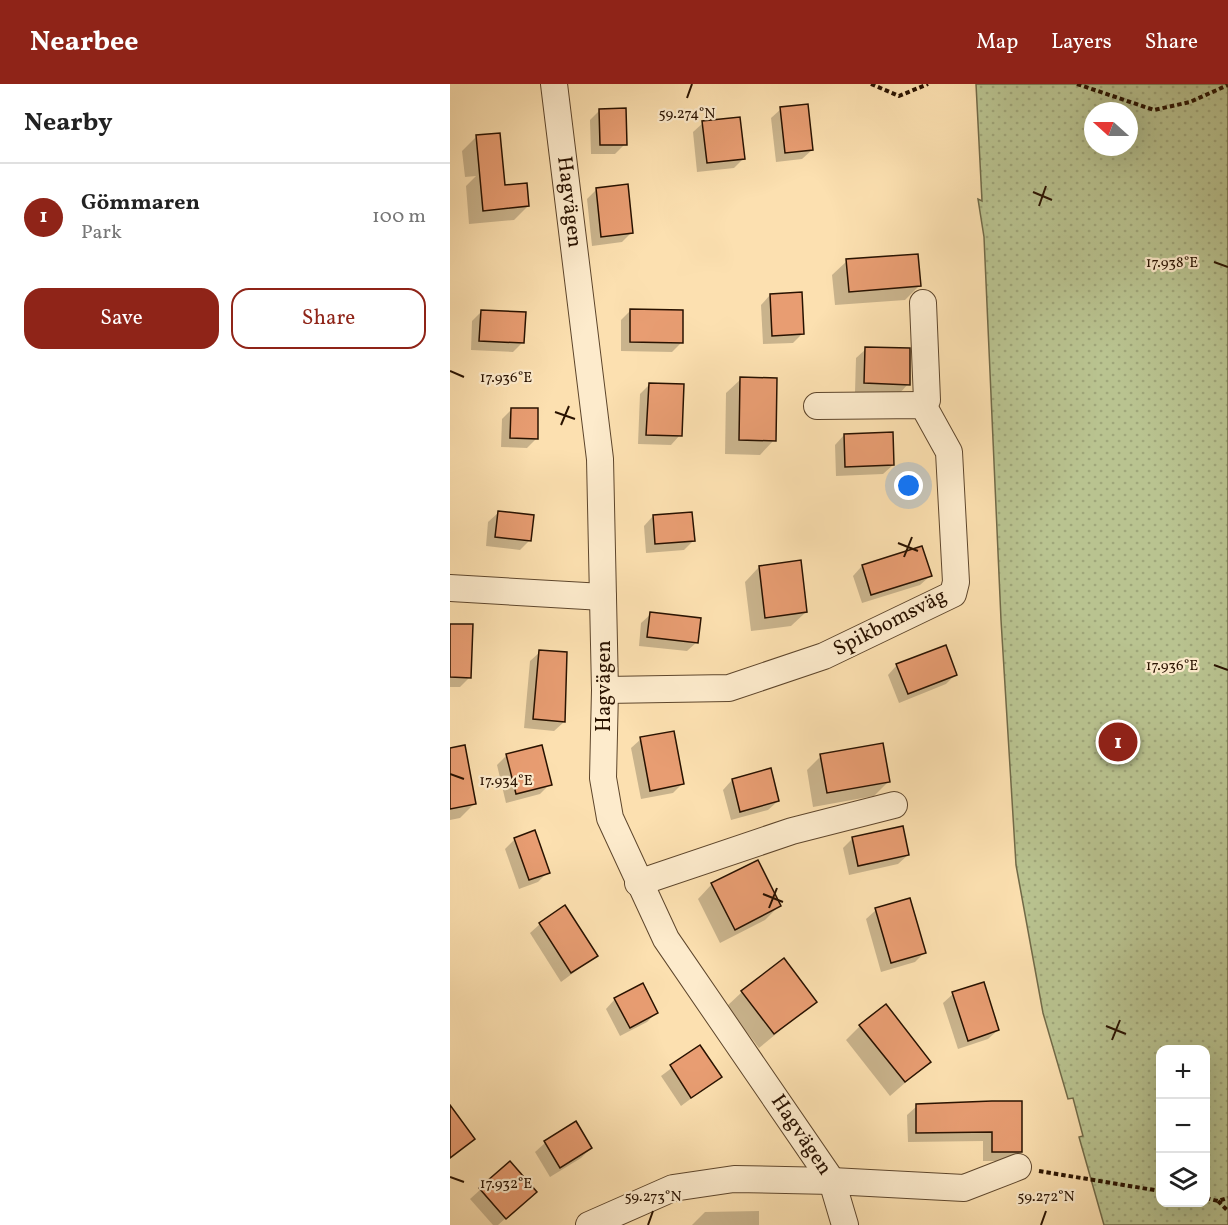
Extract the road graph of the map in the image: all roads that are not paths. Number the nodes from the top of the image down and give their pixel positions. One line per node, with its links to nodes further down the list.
1 (554, 84): 6 (street, Hagvägen)
2 (923, 303): 3 (street)
3 (923, 405): 4 (street); 7 (street, Spikbomsväg)
4 (817, 406)
5 (450, 588): 6 (street)
6 (603, 597): 7 (street, Hagvägen)
7 (605, 690): 9 (street, Hagvägen)
8 (894, 805): 9 (street)
9 (638, 883): 11 (street, Hagvägen)
10 (1018, 1167): 11 (street)
11 (832, 1181): 12 (street); 13 (street, Hagvägen)
12 (589, 1225)
13 (845, 1225)

